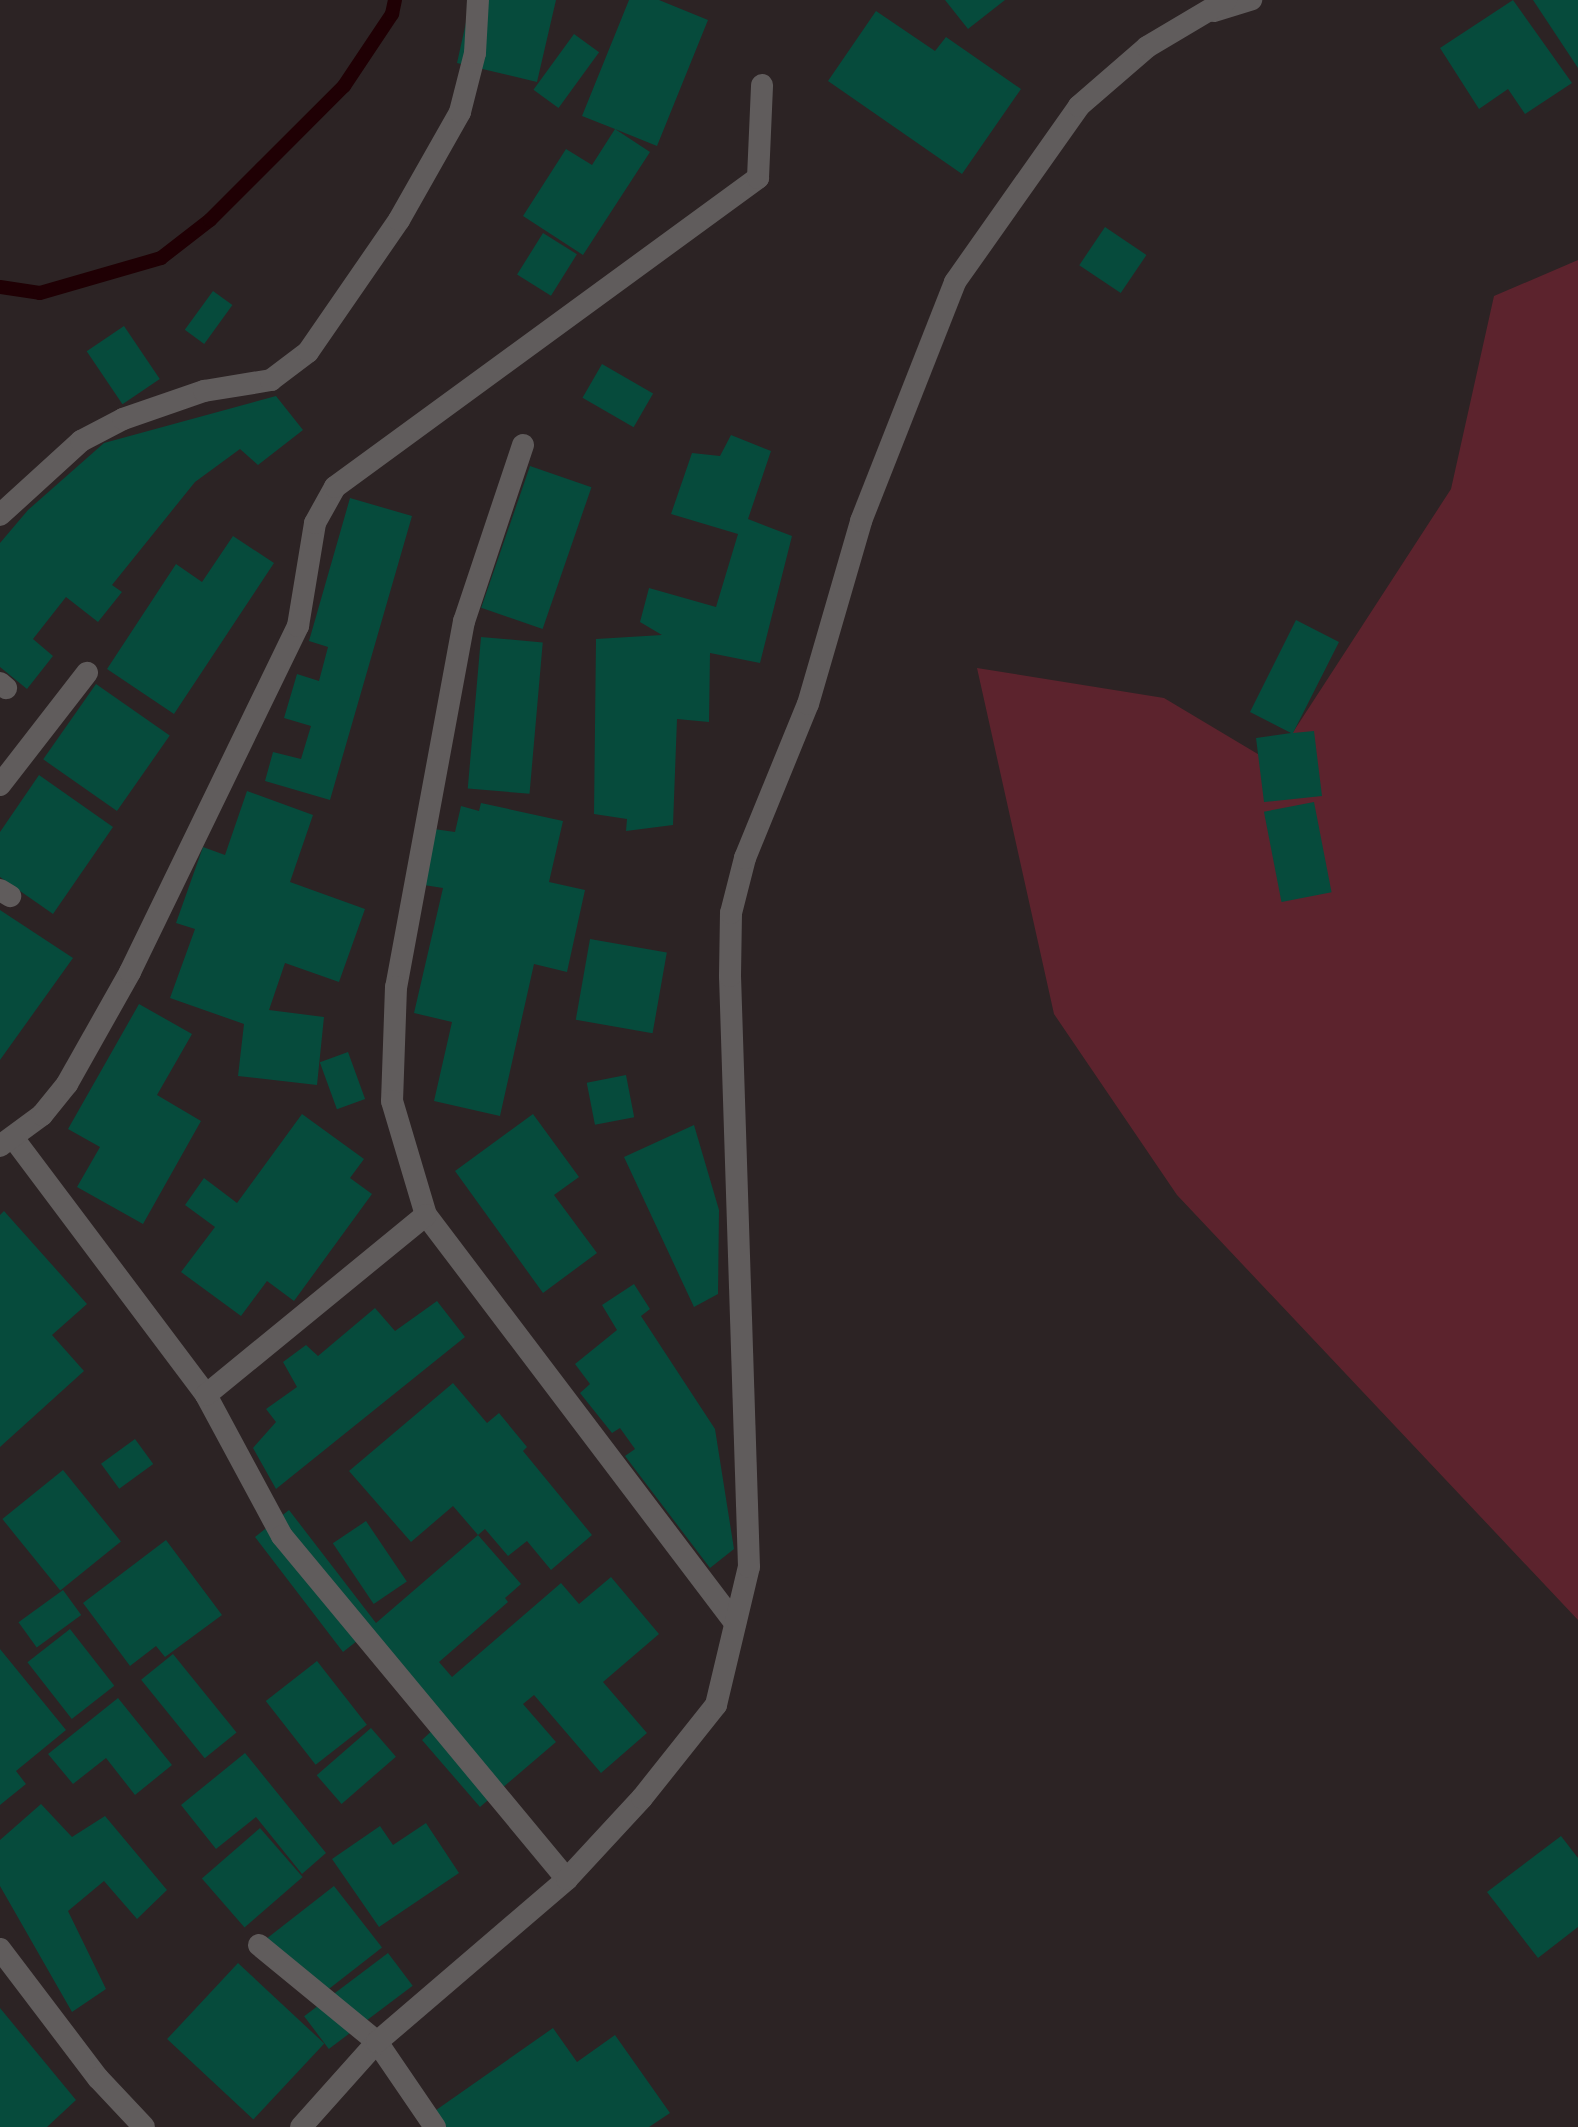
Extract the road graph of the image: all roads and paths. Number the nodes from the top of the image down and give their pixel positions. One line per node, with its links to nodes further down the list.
1 (478, 0): 6 (street)
2 (1251, 0): 3 (street)
3 (1220, 6): 12 (street)
4 (762, 85): 9 (street)
5 (523, 445): 10 (street)
6 (0, 515)
7 (87, 673): 8 (street)
8 (0, 785)
9 (7, 1142): 11 (street)
10 (426, 1215): 11 (street); 12 (street)
11 (206, 1395): 13 (street)
12 (735, 1623): 13 (street)
13 (567, 1879): 16 (street)
14 (259, 1945): 16 (street)
15 (0, 1949): 17 (street)
16 (377, 2042): 18 (street); 19 (street)
17 (144, 2127)
18 (301, 2127)
19 (435, 2127)

